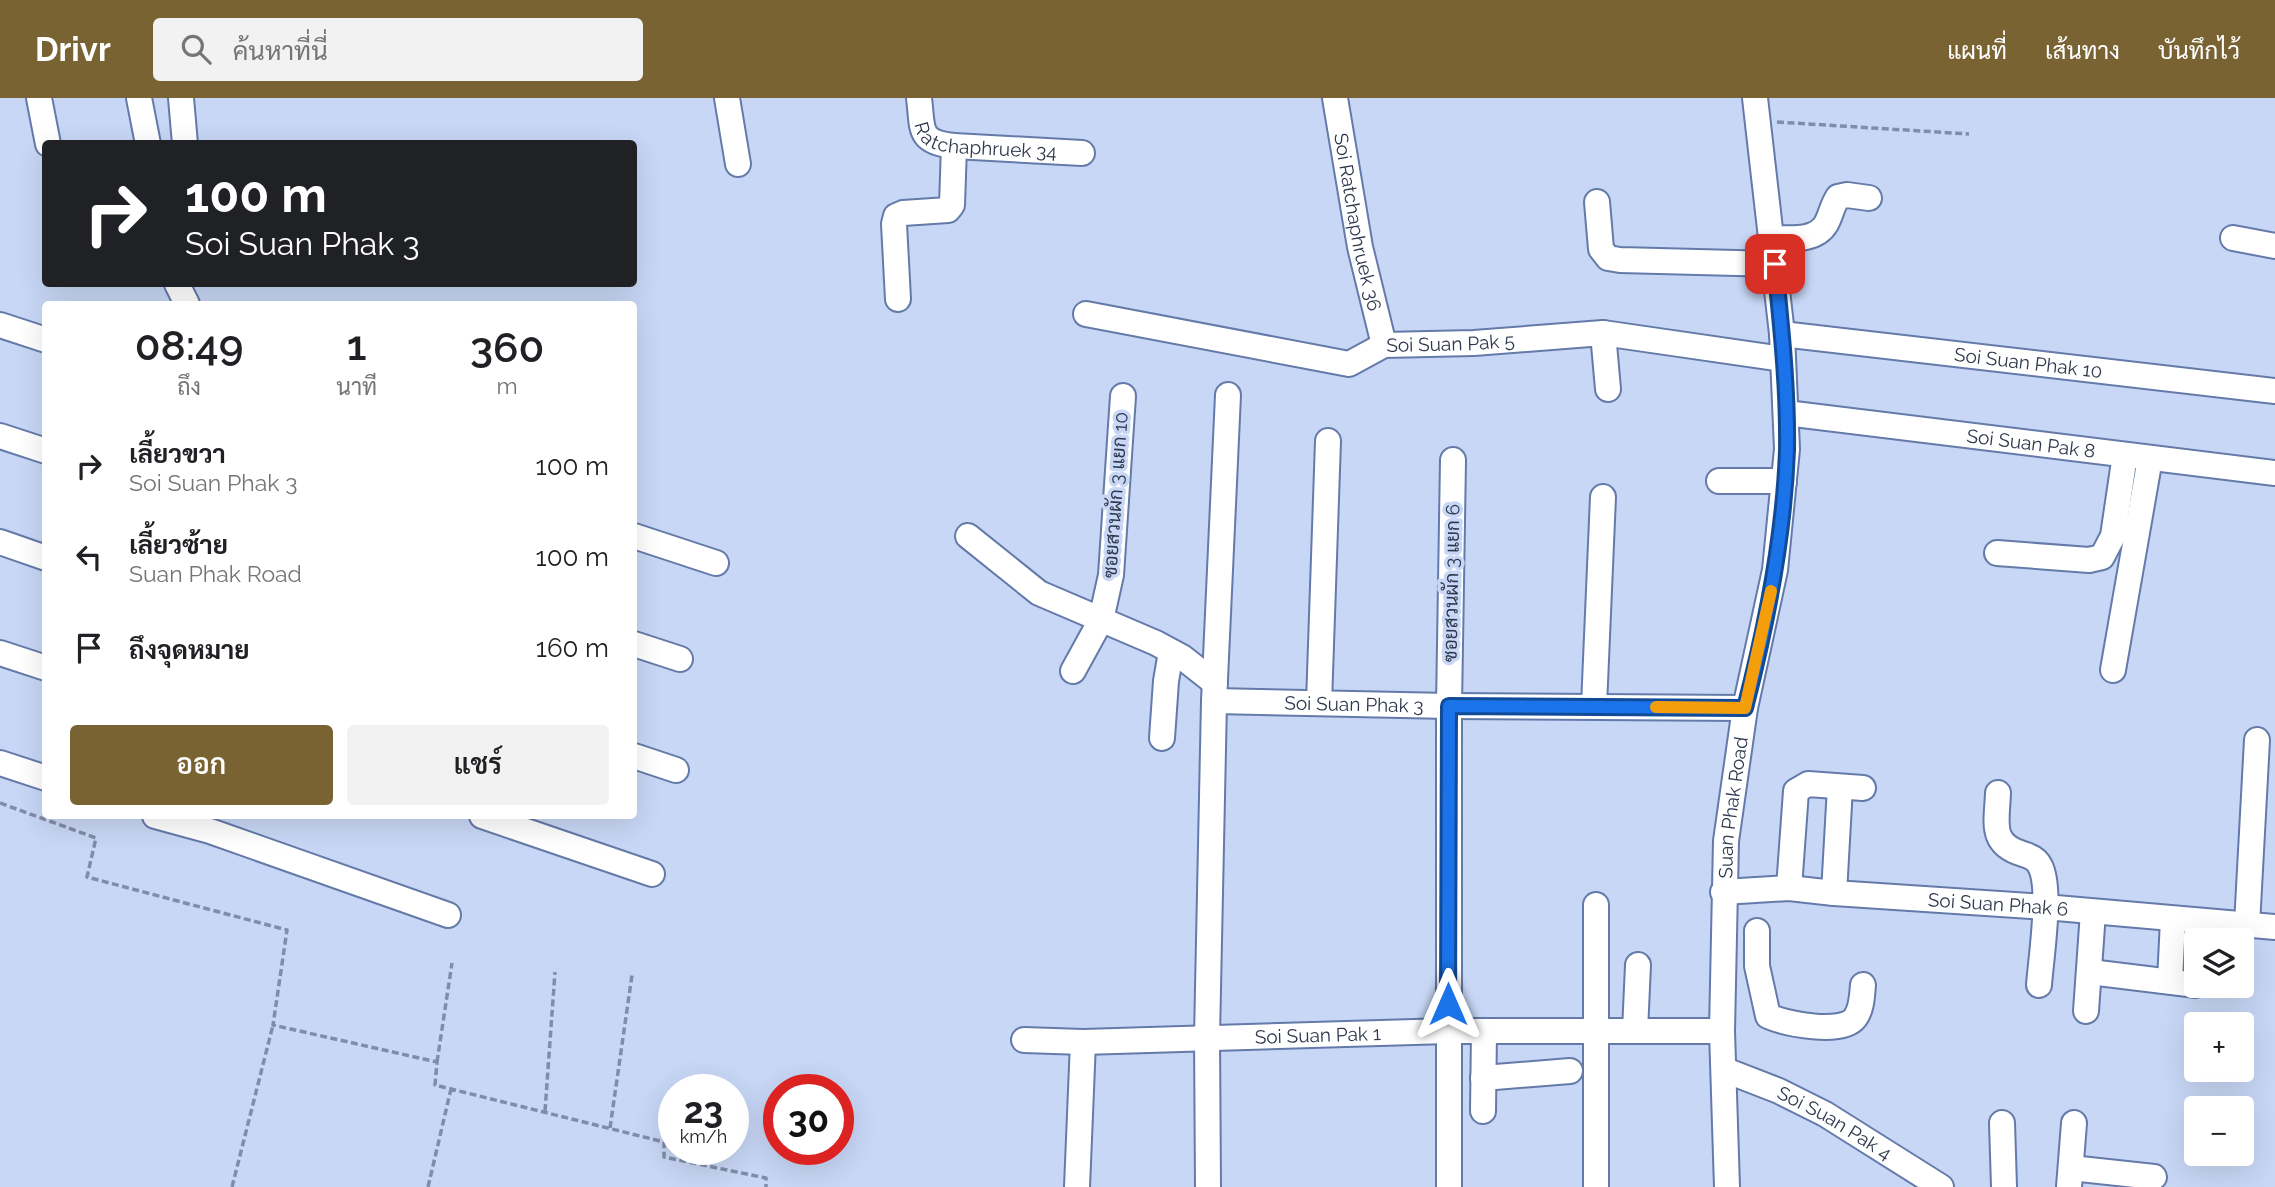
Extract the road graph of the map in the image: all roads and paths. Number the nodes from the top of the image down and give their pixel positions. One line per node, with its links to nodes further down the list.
1 (39, 98): 9 (street)
2 (139, 98): 10 (street)
3 (181, 98): 11 (street)
4 (727, 98): 14 (street)
5 (919, 98): 12 (street, Ratchaphruek 34)
6 (1335, 98): 27 (street, Soi Ratchaphruek 36)
7 (1756, 110): 8 (path); 17 (street, Suan Phak Road)
8 (1969, 134)
9 (47, 140)
10 (147, 140)
11 (185, 140)
12 (954, 146): 13 (street, Ratchaphruek 34); 21 (street)
13 (1082, 153)
14 (738, 164)
15 (1869, 198): 17 (street)
16 (1597, 202): 20 (street)
17 (1772, 238): 20 (street, Suan Phak Road)
18 (2233, 238): 19 (street)
19 (2275, 246)
20 (1775, 264): 25 (street, Suan Phak Road)
21 (898, 299)
22 (1086, 314): 27 (street, Soi Suan Pak 5)
23 (0, 324): 26 (street)
24 (1603, 333): 27 (street, Soi Suan Pak 5); 28 (street, Soi Suan Pak 5); 29 (street)
25 (1782, 334): 28 (street, Suan Phak Road); 30 (street, Soi Suan Phak 10)
26 (42, 339)
27 (1384, 345)
28 (1782, 359): 33 (street, Suan Phak Road)
29 (1608, 389)
30 (2275, 391)
31 (1228, 395): 58 (street)
32 (1122, 396): 50 (street, ซอยสวนผัก 3 แยก 10)
33 (1786, 413): 37 (street, Soi Suan Pak 8); 42 (street, Suan Phak Road)
34 (0, 436): 36 (street)
35 (1328, 441): 59 (street)
36 (42, 450)
37 (2124, 455): 38 (street, Soi Suan Pak 8); 47 (street)
38 (2150, 458): 40 (street, Soi Suan Pak 8); 56 (street)
39 (1453, 460): 60 (street, ซอยสวนผัก 3 แยก 6)
40 (2275, 473)
41 (1719, 481): 42 (street)
42 (1784, 481): 62 (street, Suan Phak Road)
43 (1603, 496): 61 (street)
44 (968, 536): 50 (street)
45 (637, 537): 49 (street)
46 (0, 542): 48 (street)
47 (1997, 554)
48 (42, 557)
49 (716, 563)
50 (1101, 620): 52 (street); 57 (street, ซอยสวนผัก 3 แยก 10)
51 (637, 645): 54 (street)
52 (1171, 652): 58 (street); 63 (street)
53 (0, 653): 55 (street)
54 (680, 659)
55 (42, 667)
56 (2113, 670)
57 (1073, 671)
58 (1214, 692): 59 (street, Soi Suan Phak 3); 107 (street)
59 (1319, 703): 60 (street, Soi Suan Phak 3)
60 (1449, 706): 61 (street, Soi Suan Phak 3); 102 (street, ซอยสวนผัก 3 แยก 6)
61 (1594, 706): 62 (street, Soi Suan Phak 3)
62 (1745, 708): 79 (street, Suan Phak Road)
63 (1162, 738)
64 (2257, 740): 68 (street)
65 (637, 757): 67 (street)
66 (0, 763): 69 (street)
67 (676, 771)
68 (2265, 772): 86 (street)
69 (42, 777)
70 (1998, 793): 82 (street)
71 (0, 803): 72 (path)
72 (42, 818)
73 (44, 819): 101 (path)
74 (180, 819): 76 (street)
75 (491, 819): 77 (street)
76 (213, 823): 84 (street)
77 (652, 874)
78 (1789, 888): 79 (street, Soi Suan Phak 6); 80 (street, Soi Suan Phak 6); 80 (street)
79 (1723, 891): 91 (street, Suan Phak Road)
80 (1834, 893): 82 (street, Soi Suan Phak 6)
81 (1596, 905): 104 (street)
82 (2045, 907): 83 (street, Soi Suan Phak 6); 99 (street)
83 (2093, 912): 85 (street, Soi Suan Phak 6); 94 (street)
84 (447, 915)
85 (2173, 920): 86 (street, Soi Suan Phak 6); 96 (street)
86 (2247, 925): 87 (street, Soi Suan Phak 6)
87 (2275, 928)
88 (1757, 931): 92 (street)
89 (452, 963): 110 (path)
90 (1638, 965): 105 (street)
91 (1723, 965): 92 (street); 106 (street, Suan Phak Road)
92 (1757, 966): 98 (street)
93 (555, 972): 115 (path)
94 (2090, 972): 96 (street); 100 (street)
95 (632, 975): 119 (path)
96 (2170, 981): 97 (street)
97 (2184, 983)
98 (1863, 985)
99 (2039, 985)
100 (2086, 1011)
101 (273, 1024): 110 (path); 122 (path)
102 (1448, 1031): 103 (street, Soi Suan Pak 1); 107 (street, Soi Suan Pak 1); 127 (street, ซอยสวนผัก 3 แยก 6)
103 (1484, 1031): 104 (street, Soi Suan Pak 1); 113 (street)
104 (1597, 1031): 105 (street, Soi Suan Pak 1); 128 (street)
105 (1635, 1031): 106 (street, Soi Suan Pak 1)
106 (1722, 1031): 111 (street, Suan Phak Road)
107 (1208, 1037): 109 (street, Soi Suan Pak 1); 126 (street)
108 (1024, 1040): 109 (street, Soi Suan Pak 1)
109 (1083, 1042): 125 (street)
110 (437, 1062): 114 (path)
111 (1725, 1070): 129 (street, Suan Phak Road); 130 (street, Soi Suan Pak 4)
112 (1570, 1071): 113 (street)
113 (1483, 1078): 116 (street)
114 (451, 1089): 115 (path); 123 (path)
115 (545, 1111): 119 (path)
116 (1483, 1111)
117 (2002, 1123): 131 (street)
118 (2074, 1123): 120 (street)
119 (610, 1128): 124 (path)
120 (2070, 1177): 121 (street)
121 (2154, 1177)
122 (232, 1187)
123 (428, 1187)
124 (766, 1187)
125 (1077, 1187)
126 (1208, 1187)
127 (1450, 1187)
128 (1596, 1187)
129 (1727, 1187)
130 (1941, 1187)
131 (2004, 1187)

